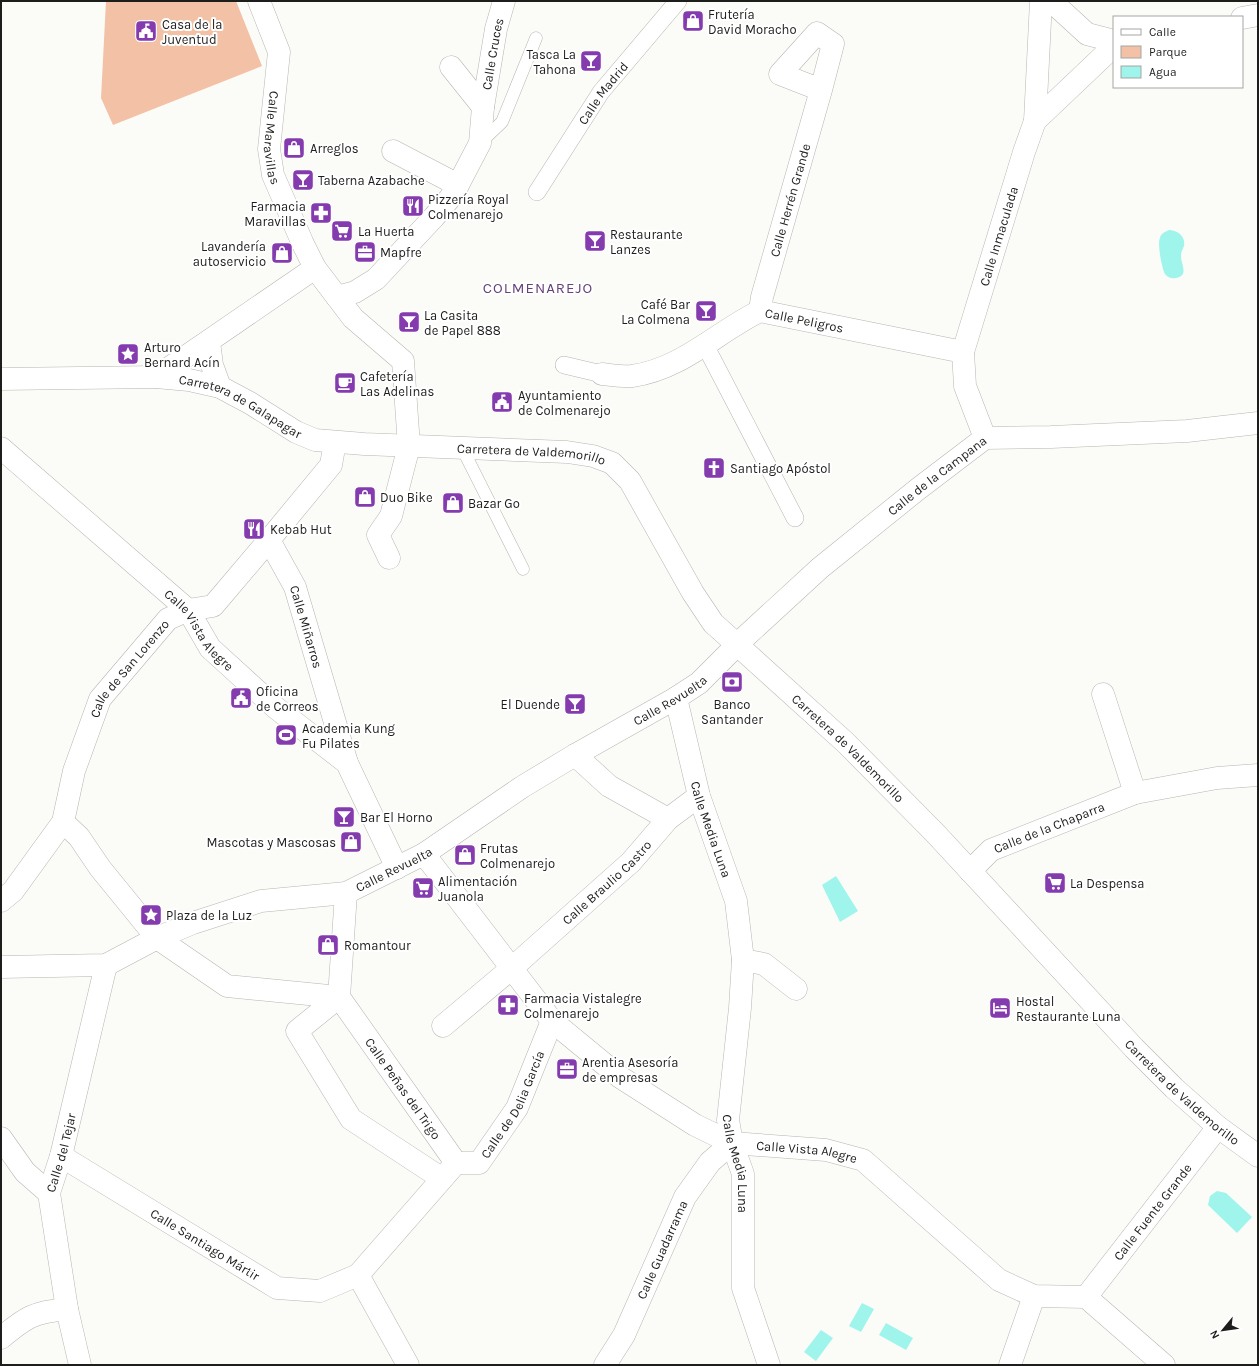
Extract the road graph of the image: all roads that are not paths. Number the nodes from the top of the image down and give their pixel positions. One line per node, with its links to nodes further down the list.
1 (259, 1): 19 (street, Calle Maravillas)
2 (504, 1): 13 (street, Calle Cruces)
3 (678, 1): 18 (street, Calle Madrid)
4 (1041, 1): 14 (street, Calle Inmaculada)
5 (1052, 1): 9 (street)
6 (1258, 15): 7 (street)
7 (1243, 18)
8 (536, 38): 15 (lane)
9 (1113, 41)
10 (1113, 47): 14 (street, Calle Inmaculada)
11 (451, 67): 13 (street, Calle Cruces)
12 (821, 90): 21 (street, Calle Herrén Grande)
13 (483, 107): 15 (street, Calle Cruces)
14 (1035, 121): 24 (street, Calle Inmaculada)
15 (480, 142): 17 (street, Calle Cruces)
16 (393, 152): 17 (street)
17 (458, 185): 20 (street, Calle Cruces)
18 (538, 192)
19 (315, 268): 20 (street, Calle Maravillas); 22 (street)
20 (336, 297): 33 (street, Calle Maravillas)
21 (760, 311): 23 (street, Calle Peligros); 24 (street, Calle Peligros)
22 (208, 342): 27 (street); 29 (street)
23 (705, 345): 26 (street, Calle Peligros); 36 (street)
24 (963, 352): 31 (street)
25 (564, 365): 26 (street, Calle Peligros)
26 (602, 374)
27 (156, 377): 28 (street, Carretera de Galapagar); 29 (street, Carretera de Galapagar)
28 (1, 379)
29 (220, 387): 32 (street, Carretera de Galapagar)
30 (1258, 423): 31 (street, Calle de la Campana)
31 (985, 438): 41 (street, Calle de la Campana)
32 (335, 442): 33 (street, Carretera de Valdemorillo); 37 (street, Calle de San Lorenzo)
33 (409, 446): 35 (street, Carretera de Valdemorillo); 38 (street)
34 (1, 448): 40 (street, Calle Vista Alegre)
35 (462, 448): 39 (lane); 41 (street, Carretera de Valdemorillo)
36 (794, 518)
37 (270, 540): 40 (street, Calle de San Lorenzo); 45 (street, Calle Miñarros)
38 (389, 558)
39 (523, 569)
40 (188, 610): 45 (street, Calle Vista Alegre); 50 (street, Calle de San Lorenzo)
41 (737, 646): 43 (street, Calle Revuelta); 53 (street, Carretera de Valdemorillo)
42 (1103, 694): 47 (street)
43 (676, 698): 44 (street, Calle Revuelta); 48 (street, Calle Media Luna)
44 (576, 755): 49 (street); 51 (street, Calle Revuelta)
45 (347, 763): 52 (street, Calle Vista Alegre)
46 (1258, 775): 47 (street, Calle de la Chaparra)
47 (1135, 793): 53 (street, Calle de la Chaparra)
48 (700, 796): 49 (street, Calle Braulio Castro); 57 (street, Calle Media Luna)
49 (668, 819): 60 (street, Calle Braulio Castro)
50 (63, 822): 55 (street, Calle de San Lorenzo); 56 (street)
51 (424, 854): 52 (street, Calle Revuelta); 60 (street, Calle Vista Alegre)
52 (397, 868): 54 (street, Calle Revuelta)
53 (970, 871): 65 (street, Carretera de Valdemorillo)
54 (346, 893): 56 (street, Calle Revuelta); 62 (street)
55 (1, 901)
56 (157, 938): 58 (street, Calle Revuelta); 62 (street)
57 (743, 960): 61 (street); 67 (street, Calle Media Luna)
58 (106, 965): 59 (street, Calle Revuelta); 68 (street, Calle del Tejar)
59 (1, 967)
60 (512, 968): 63 (street, Calle Vista Alegre); 64 (street)
61 (796, 989)
62 (340, 997): 70 (street, Calle Peñas del Trigo); 71 (street)
63 (552, 1021): 67 (street, Calle Vista Alegre); 70 (street, Calle de Delia García)
64 (443, 1026)
65 (1218, 1127): 69 (street, Carretera de Valdemorillo); 75 (street, Calle Fuente Grande)
66 (1, 1138): 72 (street)
67 (732, 1143): 74 (street, Calle Vista Alegre); 80 (street, Calle Guadarrama); 81 (street, Calle Media Luna)
68 (61, 1156): 72 (street, Calle del Tejar); 73 (street, Calle Santiago Mártir)
69 (1258, 1156)
70 (456, 1163): 71 (street)
71 (441, 1178): 73 (street)
72 (49, 1193): 76 (street, Calle del Tejar)
73 (358, 1275): 79 (street)
74 (1034, 1296): 75 (street, Calle Vista Alegre); 82 (street)
75 (1086, 1297): 83 (street)
76 (67, 1309): 77 (street); 78 (street, Calle del Tejar)
77 (1, 1338)
78 (80, 1365)
79 (408, 1365)
80 (605, 1365)
81 (769, 1365)
82 (1010, 1365)
83 (1164, 1365)

